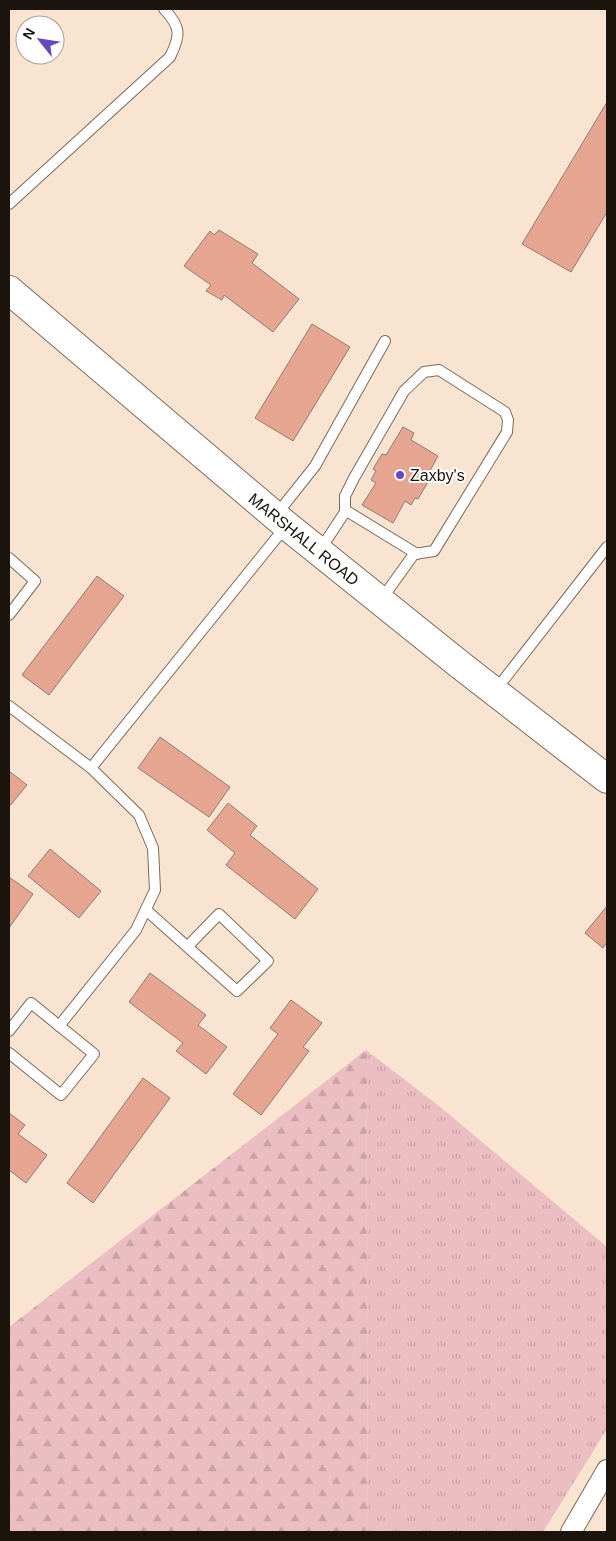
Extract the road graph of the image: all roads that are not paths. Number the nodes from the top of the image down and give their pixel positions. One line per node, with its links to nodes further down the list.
1 (164, 9): 2 (lane)
2 (9, 204)
3 (9, 290): 6 (main road, MARSHALL ROAD)
4 (385, 341): 6 (lane)
5 (345, 510): 8 (lane); 9 (lane); 9 (lane)
6 (281, 521): 8 (main road, MARSHALL ROAD); 15 (lane)
7 (607, 547): 13 (lane)
8 (319, 552): 11 (main road, MARSHALL ROAD)
9 (417, 554): 11 (lane)
10 (9, 558): 12 (lane)
11 (380, 601): 13 (main road, MARSHALL ROAD)
12 (9, 615)
13 (494, 692): 16 (main road, MARSHALL ROAD)
14 (9, 706): 15 (lane)
15 (92, 768): 17 (lane)
16 (607, 780)
17 (146, 910): 18 (lane); 19 (lane)
18 (188, 946): 18 (lane)
19 (60, 1026): 20 (lane); 21 (lane)
20 (9, 1031)
21 (9, 1053)
22 (607, 1470): 23 (street)
23 (571, 1532)

